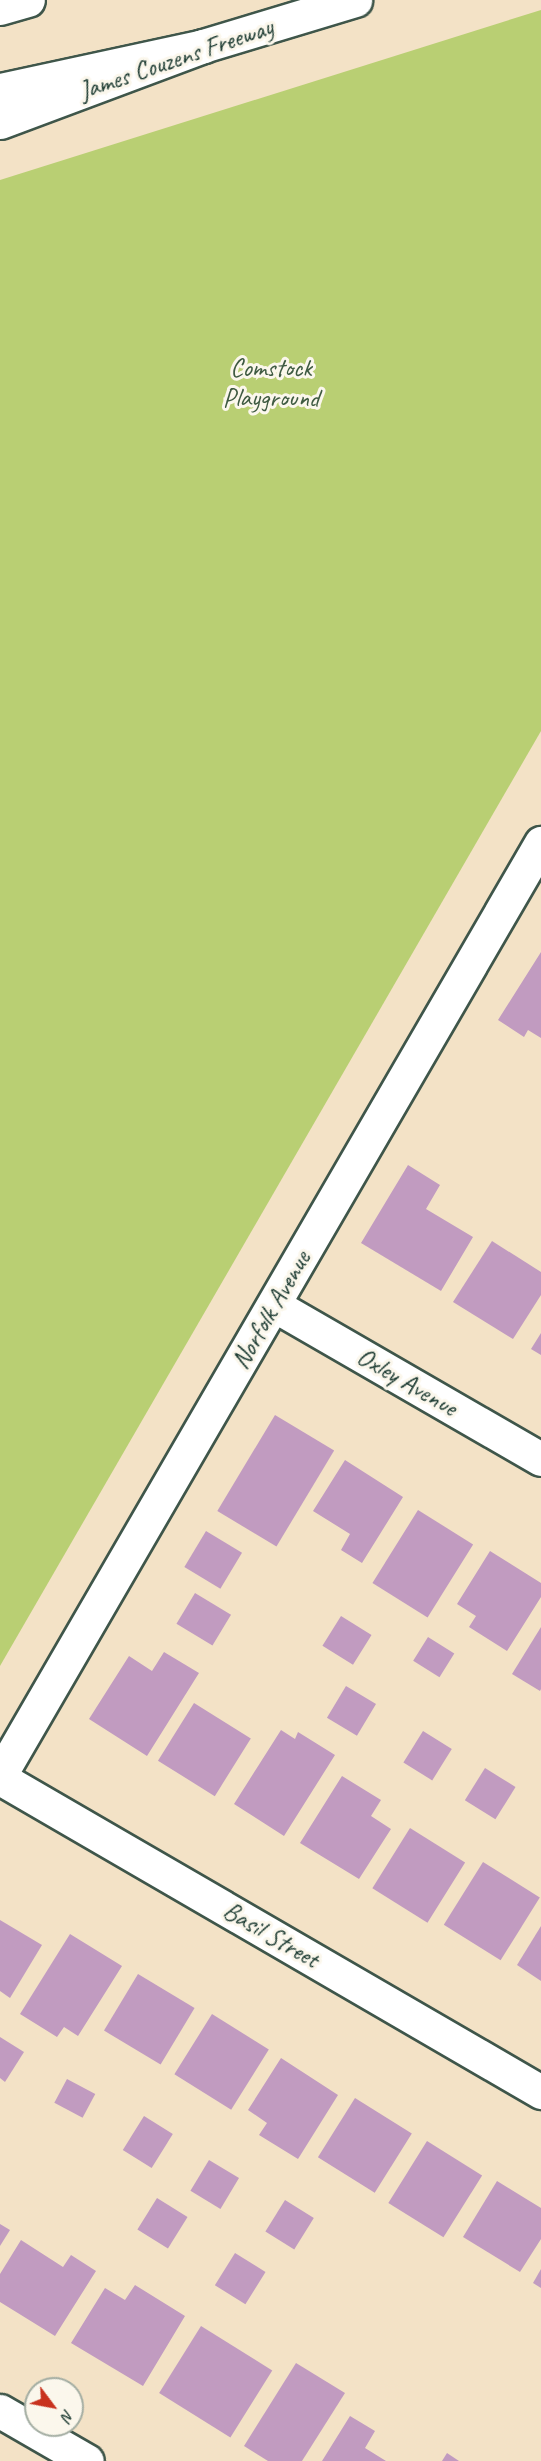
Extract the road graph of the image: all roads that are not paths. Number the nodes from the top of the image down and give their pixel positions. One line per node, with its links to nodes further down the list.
1 (28, 0): 3 (main road)
2 (355, 0): 4 (main road, James Couzens Freeway)
3 (0, 8)
4 (203, 46): 5 (main road); 6 (main road, James Couzens Freeway)
5 (0, 90)
6 (0, 122)
7 (541, 843): 8 (main road, Norfolk Avenue)
8 (274, 1305): 9 (main road, Oxley Avenue); 10 (main road, Norfolk Avenue)
9 (541, 1460)
10 (0, 1777): 11 (main road, Basil Street)
11 (541, 2092)
12 (0, 2410): 13 (main road)
13 (87, 2461)

